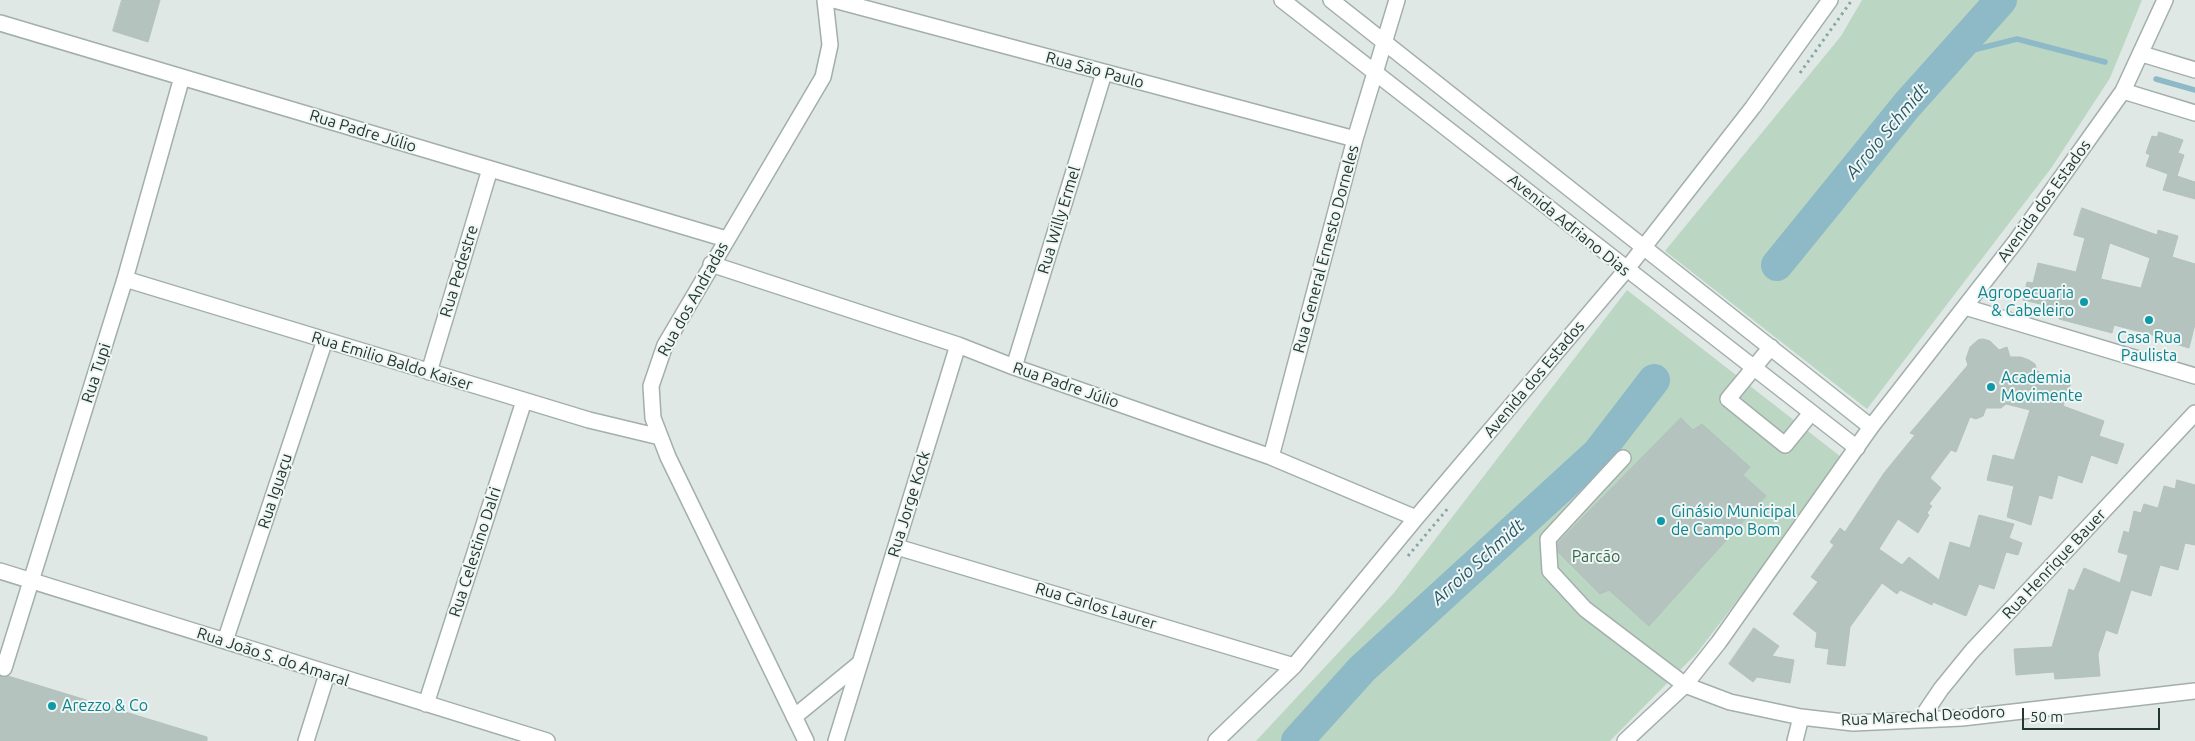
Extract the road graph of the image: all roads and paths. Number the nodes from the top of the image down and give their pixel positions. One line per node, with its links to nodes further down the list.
1 (825, 0): 19 (street, Rua dos Andradas)
2 (834, 0): 12 (street, Rua São Paulo)
3 (1282, 0): 13 (street, Avenida Adriano Dias)
4 (1331, 0): 9 (street, Avenida Adriano Dias)
5 (1397, 0): 9 (street, Rua General Ernesto Dorneles)
6 (1830, 0): 20 (street, Avenida dos Estados)
7 (2165, 0): 10 (street, Avenida dos Estados)
8 (0, 23): 14 (street, Rua Padre Júlio)
9 (1383, 42): 13 (street, Rua General Ernesto Dorneles); 20 (street, Avenida Adriano Dias)
10 (2142, 54): 11 (street); 15 (street, Avenida dos Estados)
11 (2195, 70)
12 (1104, 72): 17 (street, Rua São Paulo); 28 (street, Rua Willy Ermel)
13 (1374, 72): 17 (street, Rua General Ernesto Dorneles); 22 (street, Avenida Adriano Dias)
14 (182, 77): 18 (street, Rua Padre Júlio); 23 (street, Rua Tupi)
15 (2123, 91): 16 (street); 24 (street, Avenida dos Estados)
16 (2195, 114)
17 (1355, 139): 38 (street, Rua General Ernesto Dorneles)
18 (490, 169): 19 (street, Rua Padre Júlio); 30 (street, Rua Pedestre)
19 (726, 239): 21 (street, Rua dos Andradas)
20 (1645, 246): 22 (street, Avenida dos Estados); 27 (street, Avenida Adriano Dias)
21 (711, 264): 26 (street, Rua Padre Júlio); 36 (street, Rua dos Andradas)
22 (1626, 270): 29 (street, Avenida Adriano Dias); 40 (street, Avenida dos Estados)
23 (125, 279): 25 (street, Rua Emilio Baldo Kaiser); 43 (street, Rua Tupi)
24 (1964, 307): 31 (street); 35 (street, Avenida dos Estados)
25 (325, 340): 30 (street, Rua Emilio Baldo Kaiser); 44 (street, Rua Iguaçu)
26 (958, 345): 28 (street, Rua Padre Júlio); 41 (street, Rua Jorge Kock)
27 (1771, 347): 29 (street); 35 (street, Avenida Adriano Dias)
28 (1014, 367): 38 (street, Rua Padre Júlio)
29 (1752, 367): 33 (street, Avenida Adriano Dias); 33 (street)
30 (429, 372): 32 (street, Rua Emilio Baldo Kaiser)
31 (2195, 376)
32 (524, 401): 36 (street, Rua Emilio Baldo Kaiser); 51 (street, Rua Celestino Dalri)
33 (1811, 413): 37 (street, Avenida Adriano Dias)
34 (2195, 413): 54 (street, Rua Henrique Bauer)
35 (1871, 426): 37 (street, Avenida dos Estados)
36 (660, 437): 52 (street, Rua dos Andradas)
37 (1857, 448): 49 (street, Avenida dos Estados)
38 (1271, 457): 40 (street, Rua Padre Júlio)
39 (1623, 458): 49 (street, Rua Marechal Deodoro)
40 (1416, 518): 46 (street, Avenida dos Estados)
41 (897, 547): 45 (street, Rua Jorge Kock); 46 (street, Rua Carlos Laurer)
42 (0, 571): 43 (street, Rua João S. do Amaral)
43 (30, 580): 44 (street, Rua João S. do Amaral); 47 (street, Rua Tupi)
44 (225, 641): 48 (street, Rua João S. do Amaral)
45 (860, 663): 52 (street); 58 (street, Rua Jorge Kock)
46 (1294, 666): 59 (street, Avenida dos Estados)
47 (4, 668)
48 (327, 674): 51 (street, Rua João S. do Amaral); 55 (street)
49 (1685, 685): 53 (street, Rua Marechal Deodoro); 60 (street, Avenida dos Estados)
50 (2195, 691): 54 (street, Rua Marechal Deodoro)
51 (426, 704): 56 (street, Rua João S. do Amaral)
52 (794, 717): 57 (street, Rua dos Andradas)
53 (1800, 717): 54 (street, Rua Marechal Deodoro); 61 (street)
54 (1920, 720)
55 (306, 741)
56 (547, 741)
57 (806, 741)
58 (836, 741)
59 (1216, 741)
60 (1624, 741)
61 (1795, 741)

